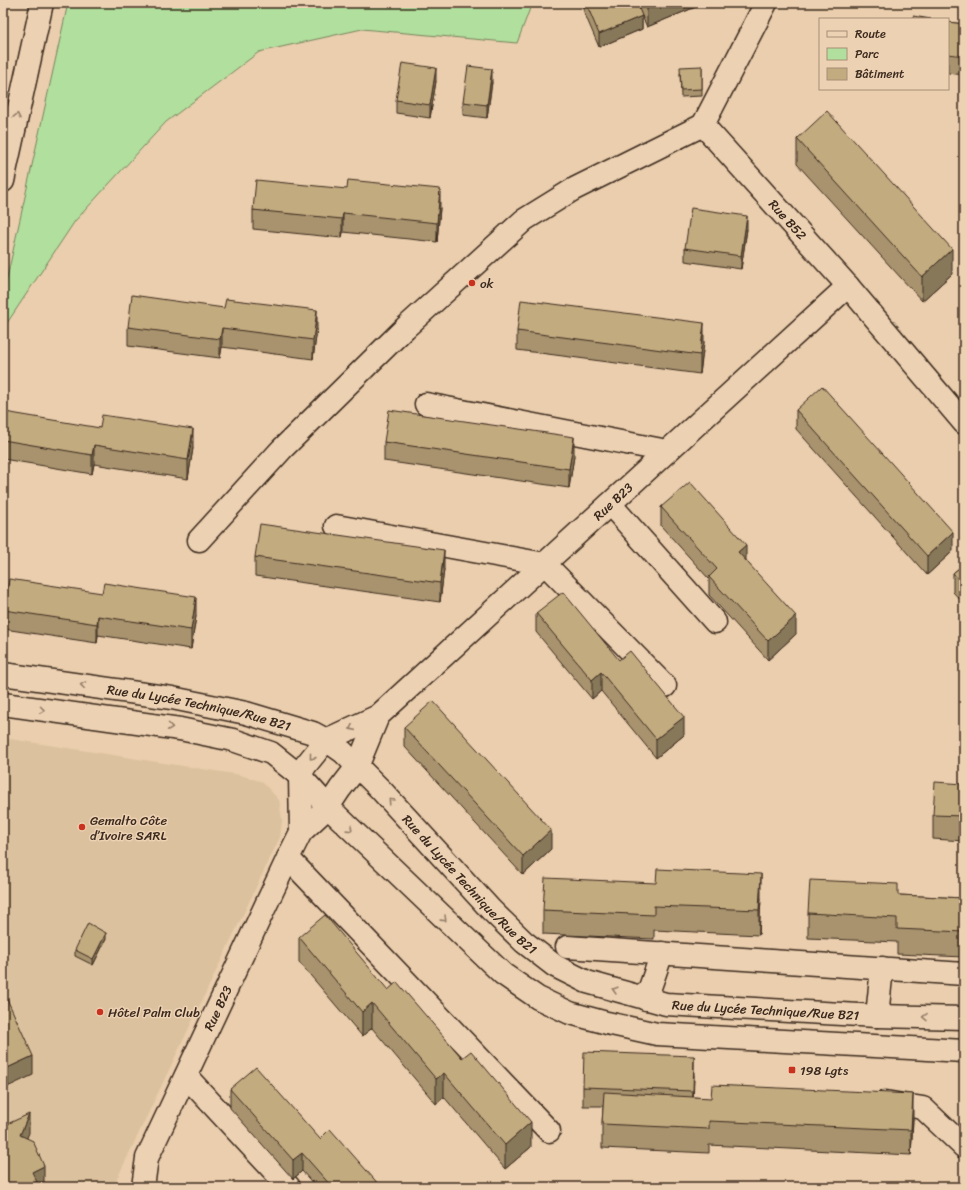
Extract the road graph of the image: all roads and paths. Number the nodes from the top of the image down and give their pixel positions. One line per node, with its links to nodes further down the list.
1 (42, 3): 4 (street, one-way to 1)
2 (767, 5): 3 (street)
3 (703, 125): 5 (street, Rue B52); 11 (street)
4 (3, 181)
5 (848, 286): 7 (street, Rue B52); 8 (street, Rue B23)
6 (426, 404): 8 (street)
7 (964, 423)
8 (667, 451): 9 (street, Rue B23)
9 (610, 504): 12 (street, Rue B23); 13 (street)
10 (336, 526): 12 (street)
11 (199, 540)
12 (545, 564): 15 (street); 17 (street, Rue B23)
13 (715, 622)
14 (3, 674): 18 (street, Rue du Lycée Technique/Rue B21, one-way to 14)
15 (665, 686)
16 (3, 704): 20 (street, Rue du Lycée Technique/Rue B21, one-way to 20)
17 (378, 716): 18 (street, one-way to 18); 19 (street)
18 (326, 740): 19 (street, Rue du Lycée Technique/Rue B21); 20 (street, one-way to 20)
19 (357, 767): 21 (street); 28 (street, Rue du Lycée Technique/Rue B21, one-way to 19)
20 (300, 776): 21 (street, Rue du Lycée Technique/Rue B21); 22 (street)
21 (328, 807): 22 (street); 31 (street, Rue du Lycée Technique/Rue B21, one-way to 31)
22 (301, 832): 23 (street, Rue B23)
23 (288, 858): 33 (street, Rue B23); 35 (street)
24 (567, 947): 25 (street)
25 (662, 953): 26 (street); 28 (street)
26 (882, 968): 27 (street); 29 (street)
27 (964, 974)
28 (656, 1001): 29 (street, Rue du Lycée Technique/Rue B21); 31 (street)
29 (877, 1016): 30 (street, Rue du Lycée Technique/Rue B21, one-way to 29)
30 (964, 1018)
31 (657, 1034): 32 (street, Rue du Lycée Technique/Rue B21)
32 (964, 1051)
33 (186, 1076): 37 (street, Rue B23); 38 (street)
34 (869, 1100): 36 (street)
35 (549, 1132)
36 (964, 1147)
37 (143, 1187)
38 (289, 1187)

